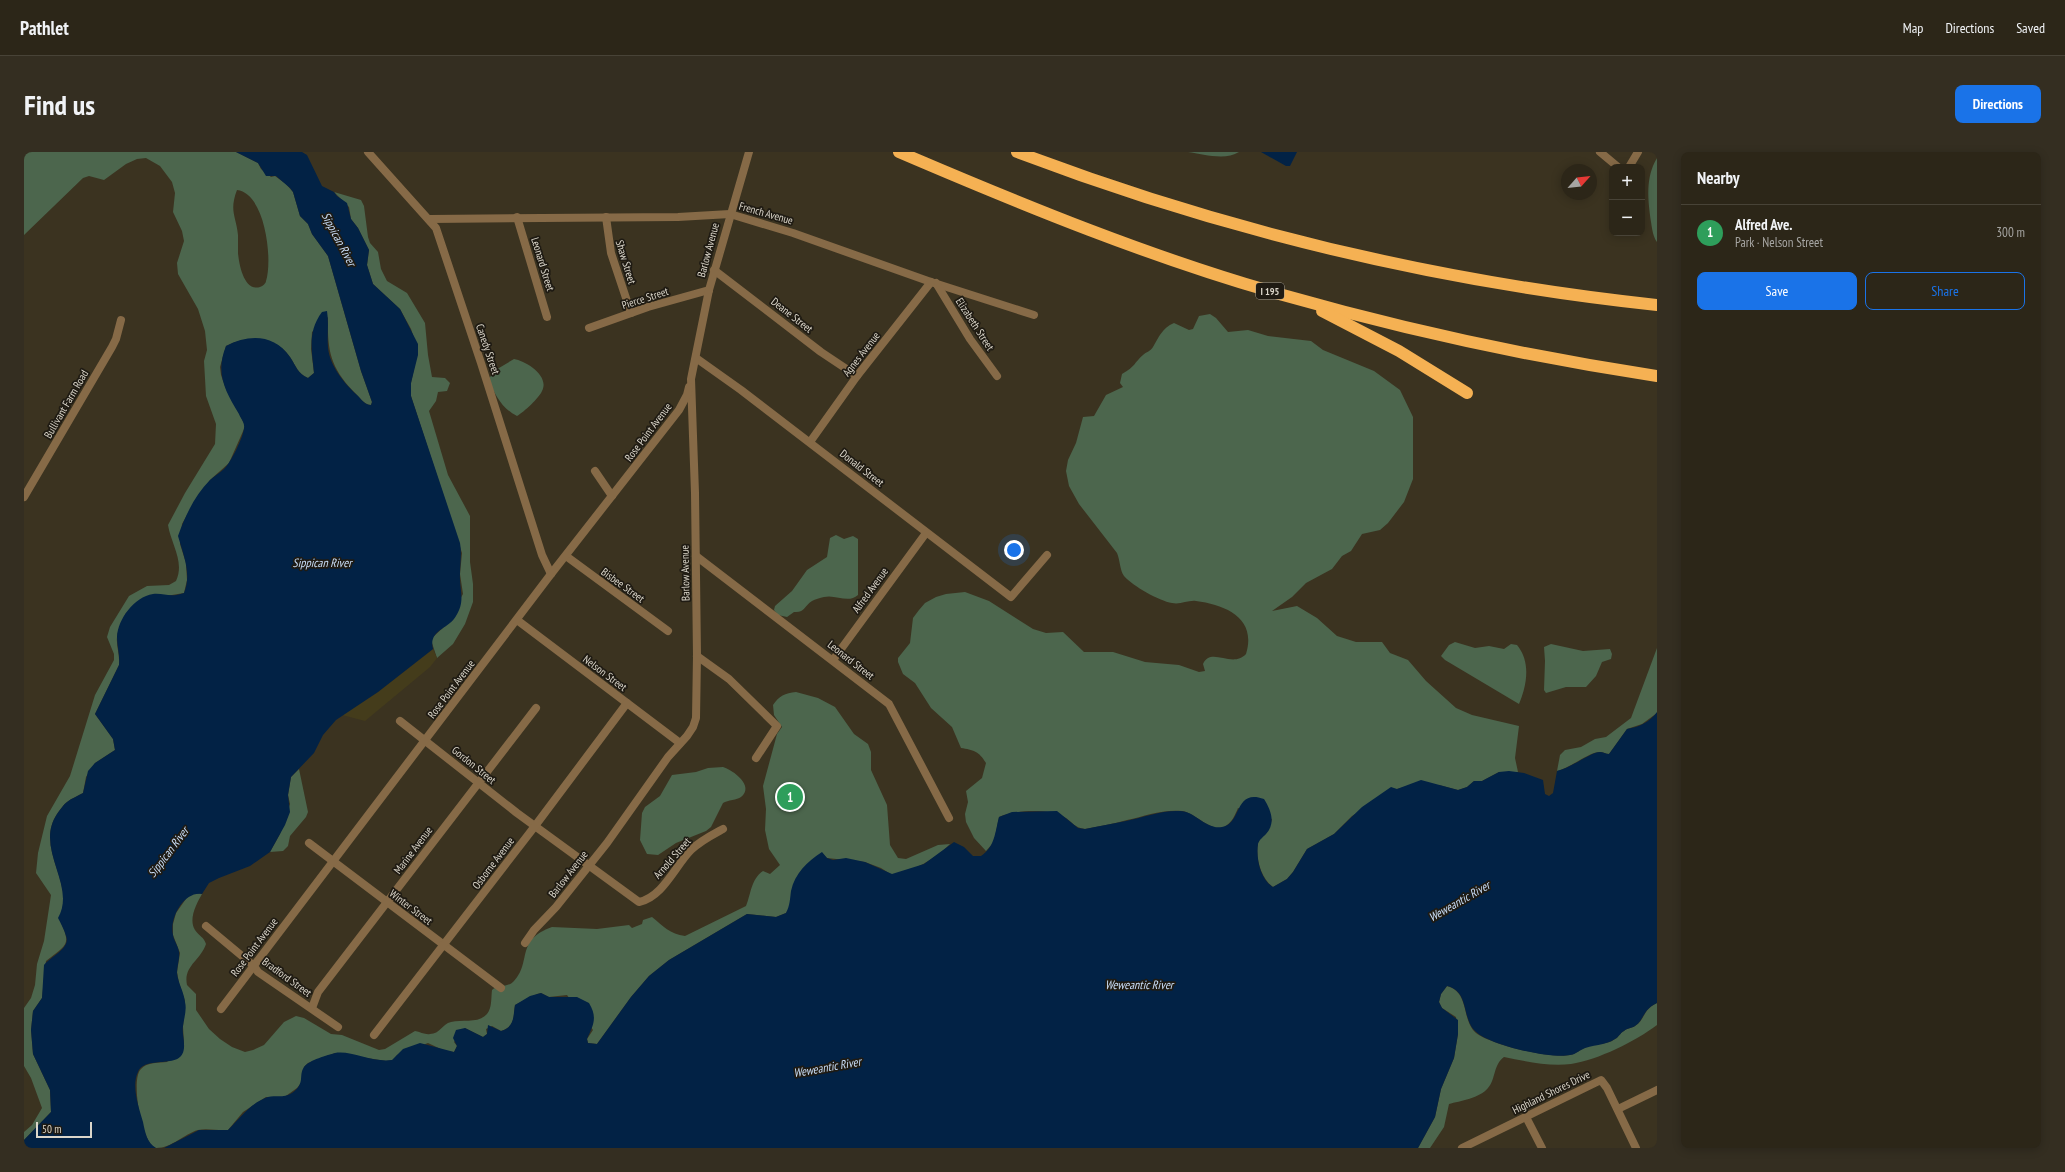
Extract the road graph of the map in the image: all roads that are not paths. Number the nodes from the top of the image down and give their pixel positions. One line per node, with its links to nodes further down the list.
1 (368, 152): 12 (street, Canedy Street)
2 (749, 152): 9 (street, Barlow Avenue)
3 (899, 152): 16 (highway, I 195)
4 (1018, 152): 17 (highway)
5 (1600, 152): 7 (street)
6 (1638, 152): 8 (street)
7 (1614, 164)
8 (1631, 164)
9 (730, 214): 11 (street, French Avenue); 13 (street, Barlow Avenue); 14 (street, French Avenue)
10 (517, 217): 11 (street, French Avenue); 12 (street, French Avenue); 20 (street, Leonard Street)
11 (606, 217): 18 (street, Shaw Street)
12 (430, 219): 37 (street, Canedy Street)
13 (714, 270): 15 (street, Barlow Avenue); 24 (street, Deane Street)
14 (934, 282): 19 (street, French Avenue); 24 (street, Agnes Avenue); 25 (street, Elizabeth Street)
15 (709, 290): 18 (street, Pierce Street); 23 (street, Barlow Avenue)
16 (1300, 300): 26 (highway, I 195); 28 (highway)
17 (1657, 305)
18 (631, 313): 22 (street, Pierce Street)
19 (1034, 315)
20 (547, 317)
21 (121, 320): 32 (street, Bullivant Farm Road)
22 (589, 328)
23 (696, 358): 27 (street, Barlow Avenue); 29 (street, Donald Street)
24 (858, 376): 29 (street, Agnes Avenue)
25 (997, 376)
26 (1657, 376)
27 (691, 379): 31 (street, Rose Point Avenue); 36 (street, Barlow Avenue)
28 (1467, 393)
29 (810, 442): 33 (street, Donald Street)
30 (595, 471): 31 (street)
31 (612, 496): 35 (street, Rose Point Avenue)
32 (24, 497)
33 (926, 533): 34 (street, Donald Street); 41 (street, Alfred Avenue)
34 (1047, 555)
35 (566, 556): 37 (street, Rose Point Avenue); 39 (street, Bisbee Street)
36 (696, 556): 40 (street, Barlow Avenue); 41 (street, Leonard Street)
37 (551, 574): 38 (street, Rose Point Avenue)
38 (518, 620): 42 (street, Nelson Street); 45 (street, Rose Point Avenue)
39 (668, 631)
40 (698, 656): 46 (street, Barlow Avenue); 47 (street)
41 (833, 660): 49 (street, Leonard Street)
42 (627, 702): 46 (street, Nelson Street); 50 (street, Osborne Avenue)
43 (536, 708): 48 (street, Marine Avenue)
44 (400, 721): 45 (street, Gordon Street)
45 (426, 741): 48 (street, Gordon Street); 53 (street, Rose Point Avenue)
46 (680, 744): 54 (street, Barlow Avenue)
47 (756, 758)
48 (479, 783): 50 (street, Gordon Street); 56 (street, Marine Avenue)
49 (949, 818)
50 (535, 826): 54 (street, Gordon Street); 59 (street, Osborne Avenue)
51 (723, 829): 55 (street, Arnold Street)
52 (309, 843): 53 (street, Winter Street)
53 (332, 862): 56 (street, Winter Street); 60 (street, Rose Point Avenue)
54 (589, 864): 55 (street, Gordon Street); 58 (street, Barlow Avenue)
55 (639, 902)
56 (388, 903): 59 (street, Winter Street); 62 (street, Marine Avenue)
57 (206, 926): 60 (street, Bradford Street)
58 (525, 943)
59 (444, 946): 61 (street, Winter Street); 65 (street, Osborne Avenue)
60 (254, 966): 62 (street, Bradford Street); 63 (street, Rose Point Avenue)
61 (501, 988)
62 (312, 1008): 64 (street, Bradford Street)
63 (221, 1009)
64 (338, 1027)
65 (374, 1035)
66 (1657, 1090): 67 (street)
67 (1618, 1109): 68 (street, Highland Shores Drive); 71 (street)
68 (1526, 1117): 69 (street, Highland Shores Drive); 70 (street)
69 (1462, 1148)
70 (1542, 1148)
71 (1636, 1148)

